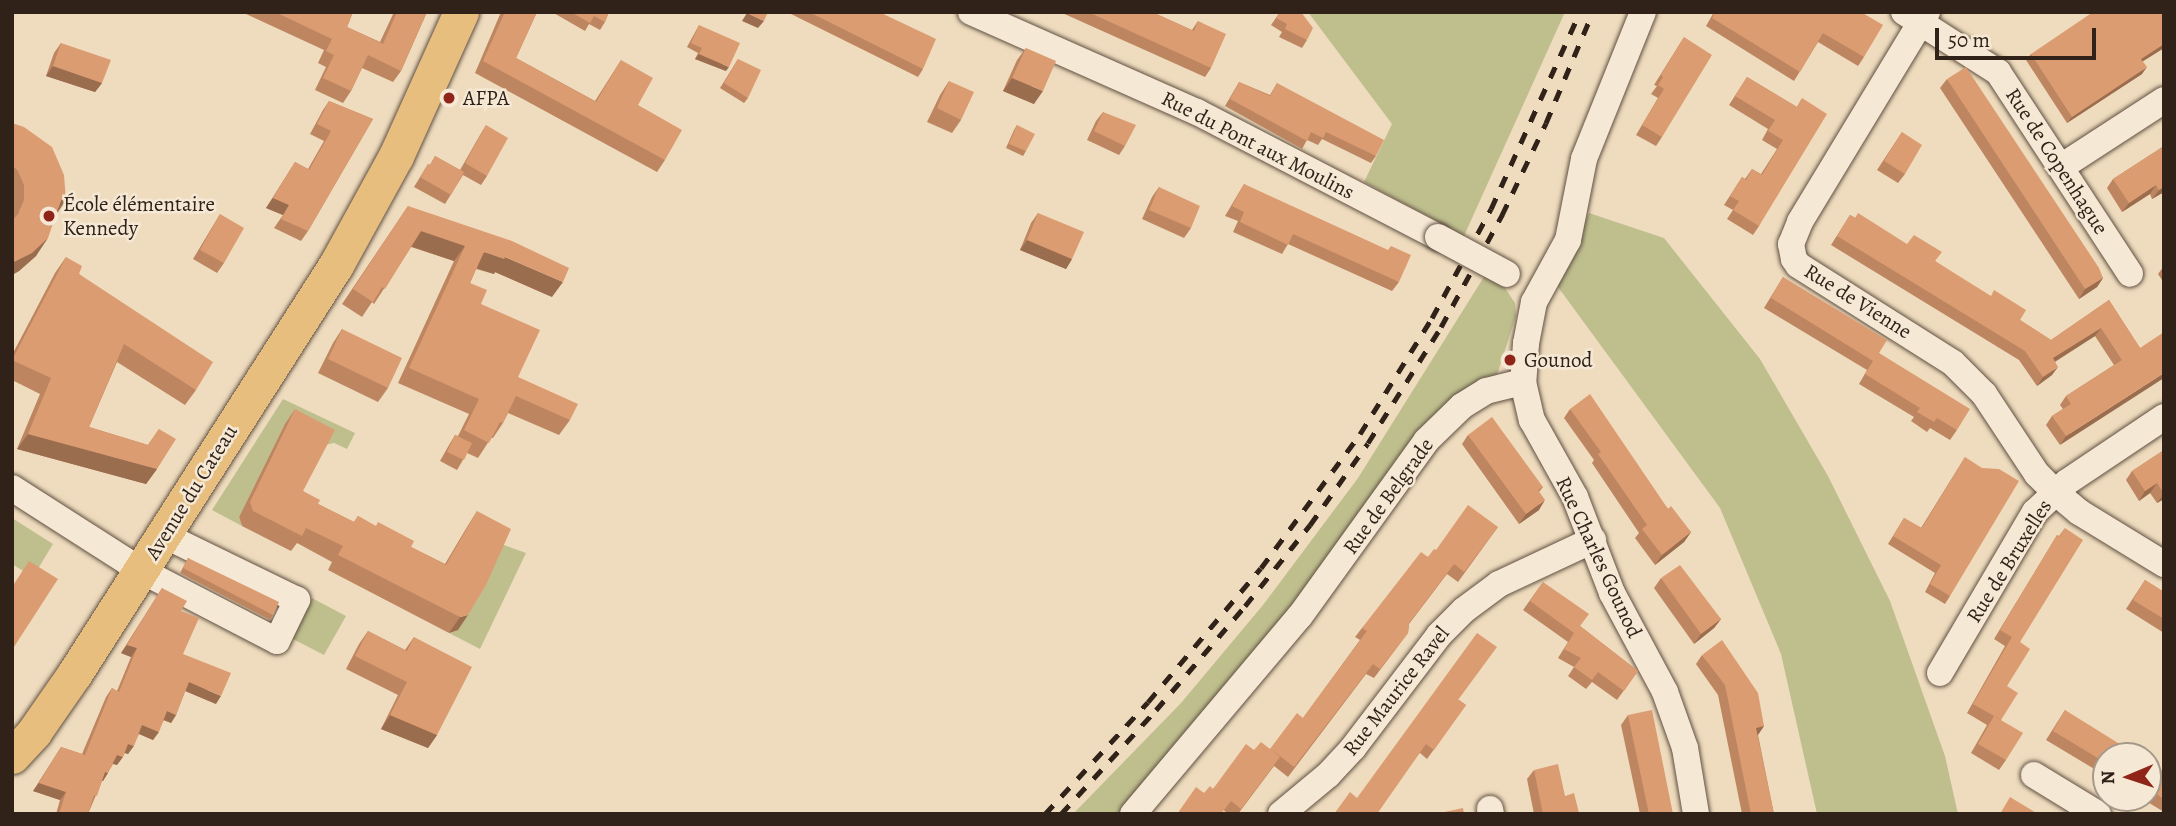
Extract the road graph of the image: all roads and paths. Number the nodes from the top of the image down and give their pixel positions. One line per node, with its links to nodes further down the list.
1 (461, 12): 7 (main road, Avenue du Cateau)
2 (971, 12): 9 (street, Rue du Pont aux Moulins, bridge)
3 (1643, 12): 9 (street)
4 (1917, 16): 6 (street, Rue de Copenhague); 13 (street, Rue de Vienne)
5 (2164, 100): 6 (street)
6 (2061, 167): 8 (street, Rue de Copenhague)
7 (359, 220): 14 (main road, Avenue du Cateau); 17 (main road, Avenue du Cateau)
8 (2130, 274)
9 (1538, 290): 10 (street)
10 (1523, 382): 15 (street, Rue Charles Gounod); 22 (street, Rue de Belgrade)
11 (2164, 417): 13 (street, Rue de Bruxelles)
12 (12, 488): 17 (street)
13 (2054, 491): 16 (street, Rue de Vienne); 18 (street, Rue de Bruxelles)
14 (164, 535): 17 (main road, Avenue du Cateau); 17 (street)
15 (1593, 540): 23 (street, Rue Maurice Ravel); 24 (street, Rue Charles Gounod)
16 (2164, 564)
17 (134, 566): 19 (main road, Avenue du Cateau); 20 (main road, Avenue du Cateau)
18 (1940, 673)
19 (12, 741)
20 (12, 756)
21 (2034, 775): 25 (street)
22 (1133, 814)
23 (1281, 814)
24 (1696, 814)
25 (2098, 814)

